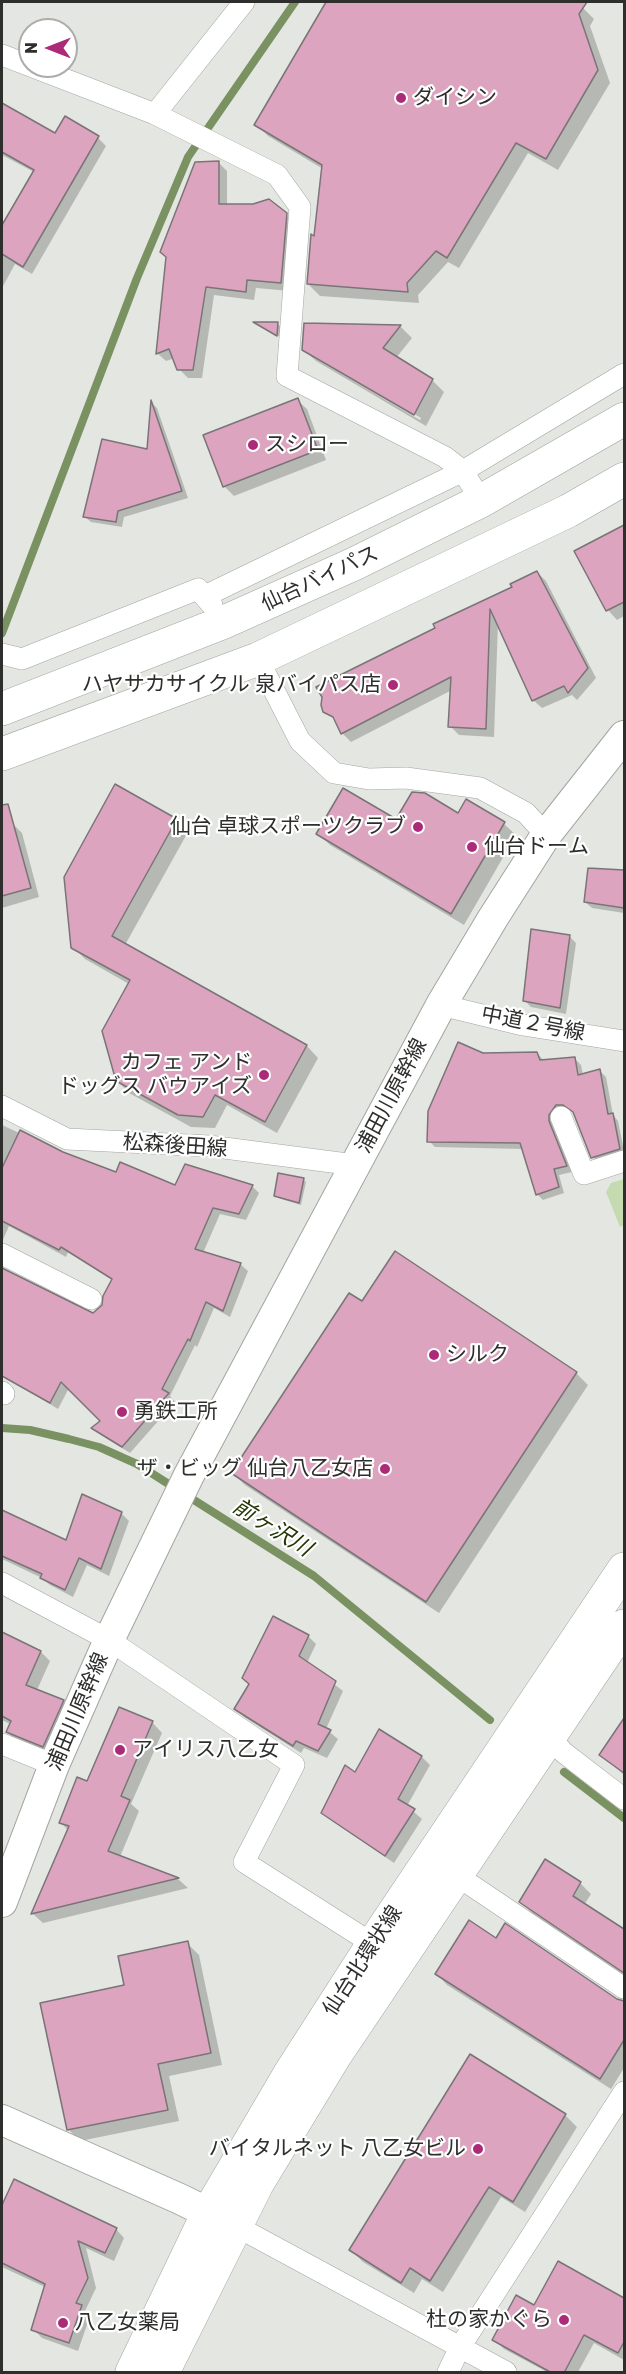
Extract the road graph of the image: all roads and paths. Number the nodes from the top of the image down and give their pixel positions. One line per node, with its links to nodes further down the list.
1 (244, 2): 3 (street)
2 (2, 55): 3 (street)
3 (161, 117): 6 (street)
4 (624, 374): 6 (street)
5 (624, 419): 8 (main road, 仙台バイパス)
6 (463, 471): 8 (street); 9 (street)
7 (624, 479): 12 (main road)
8 (481, 501): 10 (main road, 仙台バイパス)
9 (205, 596): 10 (street); 11 (street)
10 (222, 623): 13 (main road, 仙台バイパス)
11 (3, 654)
12 (258, 659): 15 (main road); 16 (street)
13 (2, 709)
14 (624, 736): 16 (street, 浦田川原幹線)
15 (2, 754)
16 (546, 836): 17 (street, 浦田川原幹線)
17 (441, 1005): 18 (street, 中道２号線); 22 (street, 浦田川原幹線)
18 (624, 1041)
19 (2, 1106): 22 (street, 松森後田線)
20 (561, 1117): 21 (street)
21 (624, 1161)
22 (355, 1165): 28 (street, 浦田川原幹線)
23 (2, 1254): 24 (street)
24 (91, 1299)
25 (624, 1569): 35 (main road, 仙台北環状線)
26 (2, 1583): 28 (street)
27 (624, 1626): 29 (main road, 仙台北環状線)
28 (109, 1640): 31 (street, 浦田川原幹線); 35 (street)
29 (551, 1738): 32 (street); 33 (main road, 仙台北環状線)
30 (2, 1744): 31 (street)
31 (54, 1765): 34 (street, 浦田川原幹線)
32 (624, 1799)
33 (456, 1875): 36 (street); 39 (main road, 仙台北環状線)
34 (2, 1902)
35 (373, 1944): 39 (main road, 仙台北環状線)
36 (624, 1988)
37 (622, 2101): 40 (street)
38 (2, 2120): 39 (street)
39 (221, 2219): 40 (street); 41 (main road, 仙台北環状線); 42 (main road, 仙台北環状線)
40 (460, 2347): 43 (street); 44 (street)
41 (132, 2373)
42 (163, 2373)
43 (448, 2373)
44 (507, 2373)

